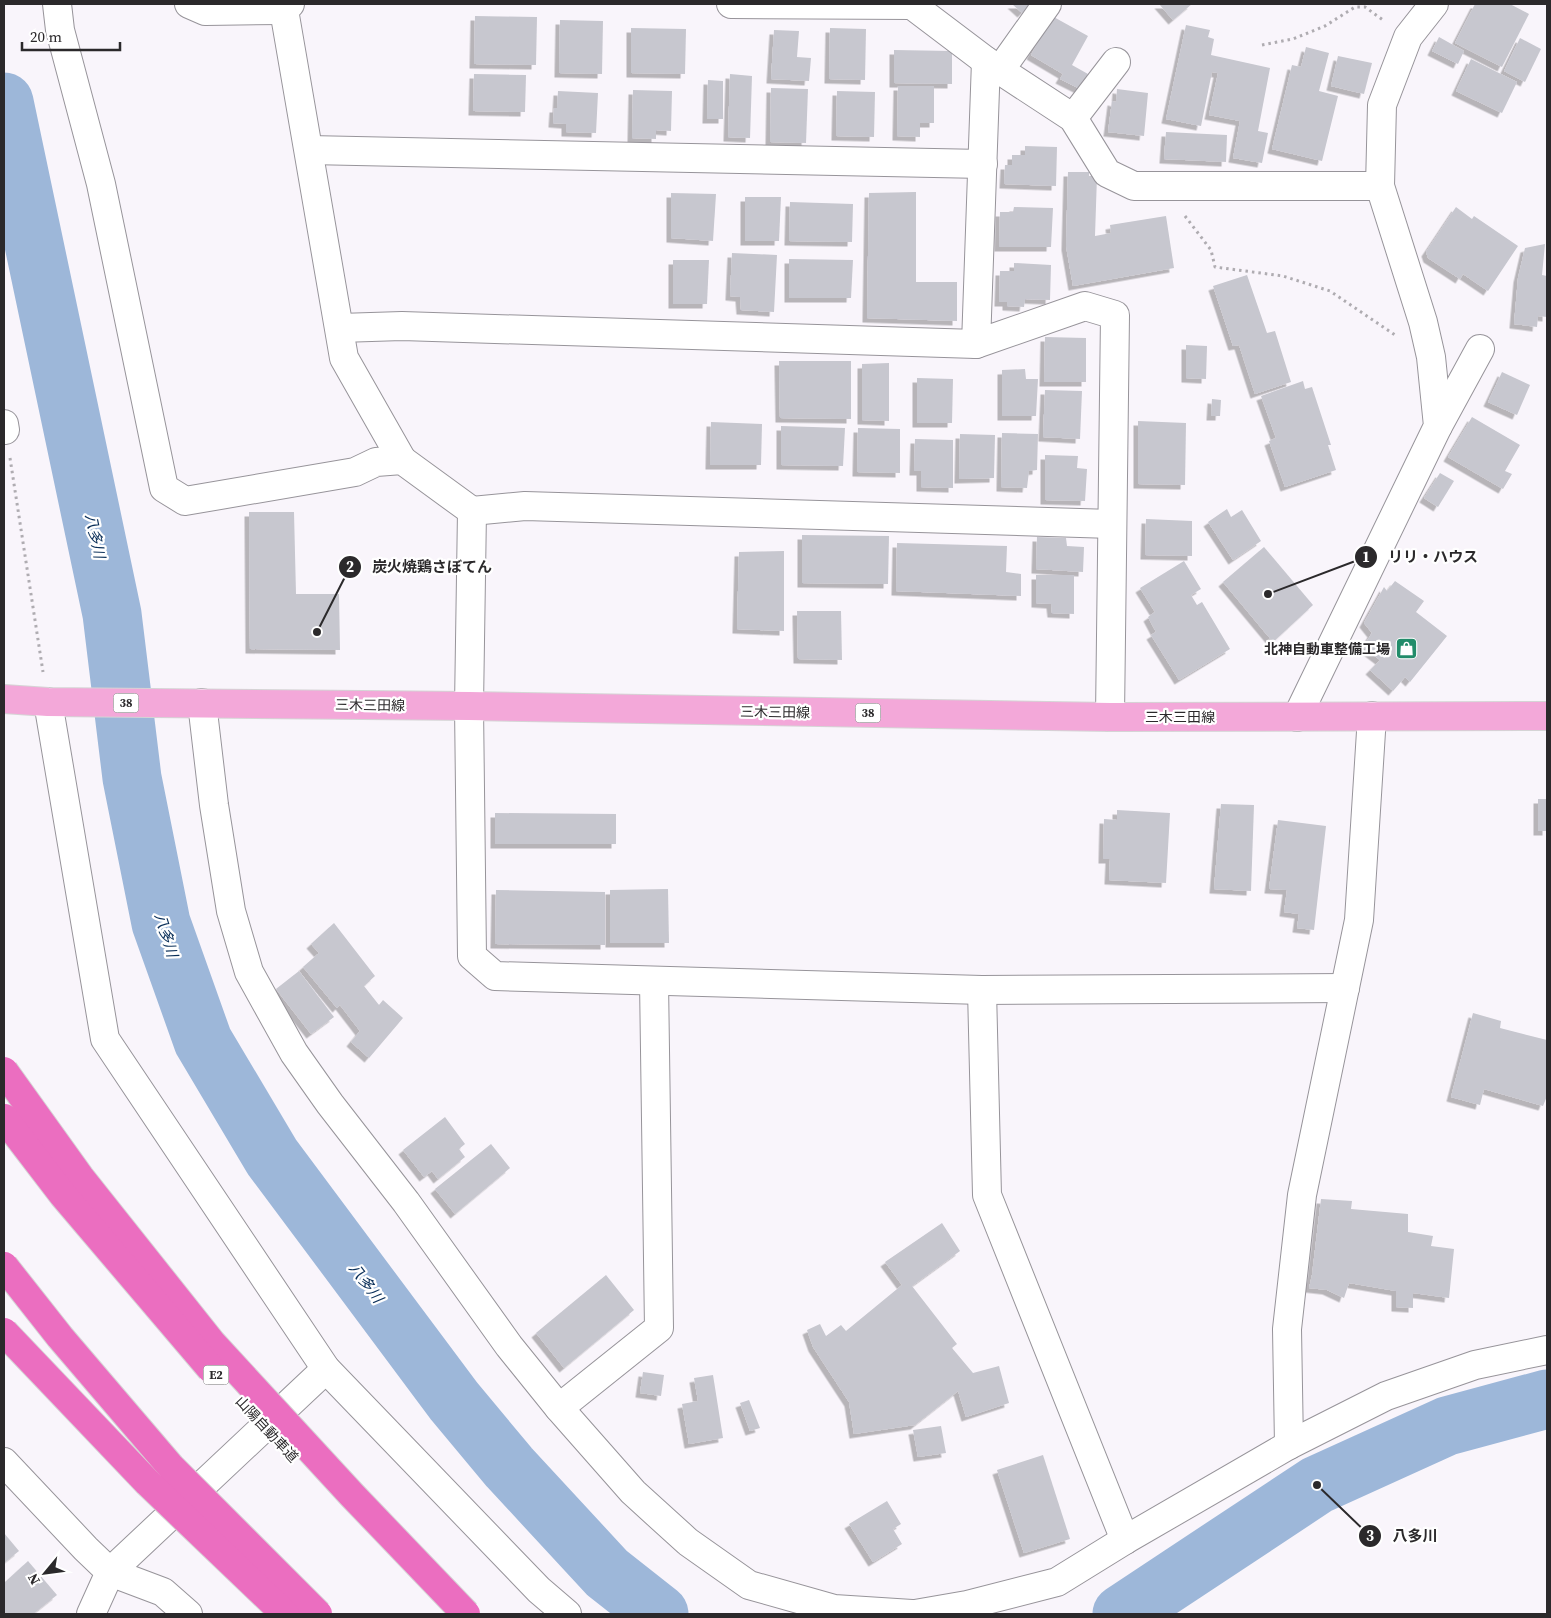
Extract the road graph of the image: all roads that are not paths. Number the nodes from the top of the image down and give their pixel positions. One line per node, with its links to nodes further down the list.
1 (57, 4): 17 (street)
2 (189, 4): 6 (street)
3 (731, 4): 8 (street)
4 (1047, 4): 8 (street)
5 (1434, 4): 12 (street)
6 (285, 6): 10 (street)
7 (1116, 62): 9 (street)
8 (993, 66): 9 (street); 11 (street)
9 (1073, 118): 12 (street)
10 (309, 150): 11 (street); 13 (street)
11 (983, 164): 14 (street)
12 (1380, 186): 16 (street)
13 (340, 328): 14 (street); 17 (street)
14 (976, 344): 19 (street)
15 (1480, 349): 16 (street)
16 (1438, 426): 26 (street)
17 (402, 460): 18 (street)
18 (472, 511): 19 (street); 23 (street)
19 (1112, 524): 27 (street)
20 (4, 699): 21 (main road, 三木三田線 / 38)
21 (56, 702): 22 (main road, 三木三田線 / 38); 36 (street)
22 (195, 703): 23 (main road, 三木三田線 / 38); 37 (street)
23 (468, 706): 27 (main road, 三木三田線 / 38); 28 (street)
24 (1372, 716): 25 (main road, 三木三田線 / 38); 26 (main road, 三木三田線 / 38); 29 (street)
25 (1547, 716)
26 (1297, 717): 27 (main road, 三木三田線 / 38)
27 (1110, 718)
28 (654, 981): 30 (street); 37 (street)
29 (1345, 988): 30 (street); 38 (street)
30 (982, 990): 40 (street)
31 (4, 1072): 48 (highway, bridge)
32 (4, 1118): 47 (highway, 山陽自動車道 / E2, bridge)
33 (4, 1266): 46 (highway, bridge)
34 (4, 1332): 45 (highway, bridge)
35 (1547, 1350): 38 (street)
36 (326, 1369): 41 (street); 49 (street)
37 (559, 1408): 50 (street)
38 (1289, 1445): 40 (street)
39 (4, 1462): 41 (street)
40 (1125, 1540): 42 (street)
41 (110, 1572): 43 (street); 44 (street)
42 (968, 1610): 50 (street)
43 (91, 1614)
44 (188, 1614)
45 (285, 1614)
46 (318, 1614)
47 (448, 1614)
48 (466, 1614)
49 (567, 1614)
50 (913, 1614)

